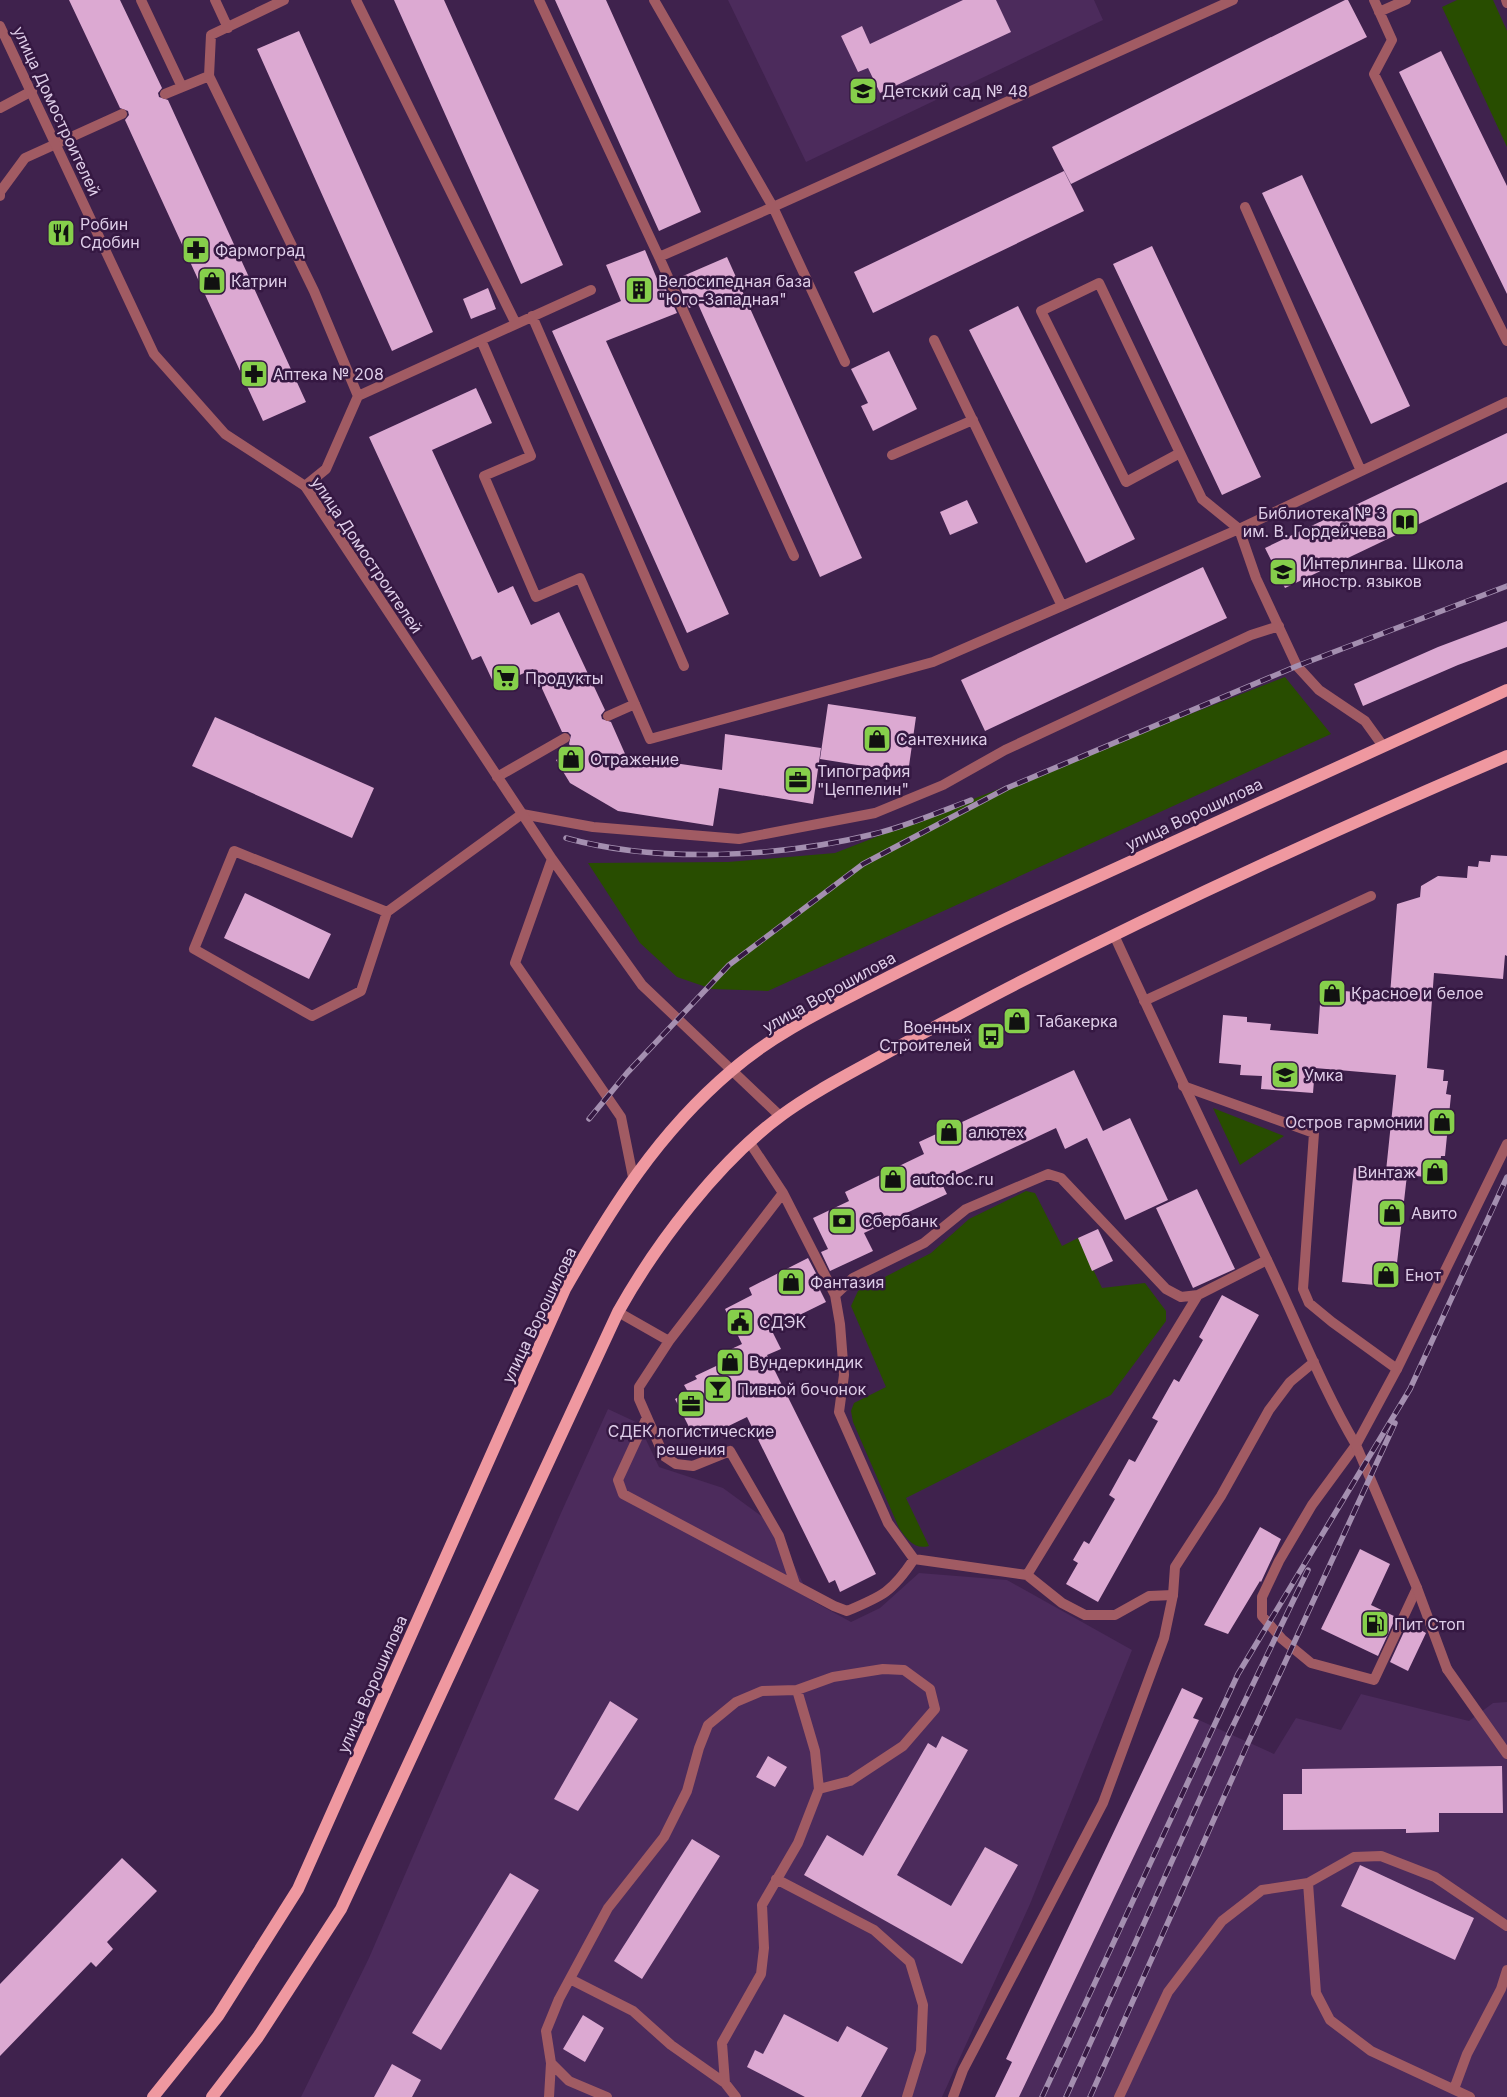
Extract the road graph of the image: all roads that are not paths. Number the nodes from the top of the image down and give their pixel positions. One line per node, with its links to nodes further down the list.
1 (141, 0): 14 (street)
2 (215, 0): 12 (street)
3 (284, 0): 12 (street)
4 (356, 0): 26 (street)
5 (538, 0): 23 (street)
6 (654, 0): 21 (street)
7 (1233, 0): 21 (street)
8 (1374, 0): 10 (street)
9 (1406, 0): 10 (street)
10 (1379, 12): 29 (street)
11 (0, 26): 15 (street, улица Домостроителей)
12 (228, 28): 13 (street)
13 (209, 76): 14 (street); 31 (street)
14 (182, 87): 16 (street)
15 (32, 91): 17 (street); 19 (street, улица Домостроителей)
16 (165, 94)
17 (0, 108)
18 (122, 114): 19 (street)
19 (57, 144): 20 (street); 37 (street, улица Домостроителей)
20 (0, 196)
21 (773, 207): 23 (street); 30 (street)
22 (1245, 207): 36 (street)
23 (659, 257): 39 (street)
24 (591, 290): 25 (street)
25 (532, 316): 26 (street); 42 (street)
26 (516, 324): 27 (street)
27 (481, 340): 31 (street); 44 (street)
28 (934, 340): 33 (street)
29 (1507, 341)
30 (845, 362)
31 (358, 396): 37 (street)
32 (1507, 402): 36 (street)
33 (973, 420): 35 (street); 40 (street)
34 (1180, 453): 34 (street); 38 (street)
35 (892, 455)
36 (1361, 471): 38 (street)
37 (305, 486): 49 (street, улица Домостроителей)
38 (1239, 529): 40 (street); 41 (street)
39 (794, 556)
40 (1062, 606): 44 (street)
41 (1279, 626): 47 (street); 50 (street)
42 (684, 666)
43 (1507, 690): 47 (main road, улица Ворошилова)
44 (634, 704): 45 (street)
45 (608, 716)
46 (565, 738): 49 (street)
47 (1382, 746): 56 (main road, улица Ворошилова)
48 (1507, 756): 54 (main road)
49 (497, 777): 50 (street, улица Домостроителей)
50 (522, 814): 51 (street, улица Домостроителей); 53 (street)
51 (552, 859): 56 (street, улица Домостроителей); 61 (street)
52 (1370, 896): 55 (street)
53 (387, 912): 53 (street)
54 (1114, 935): 55 (street); 58 (main road)
55 (1144, 1001): 57 (street)
56 (731, 1071): 58 (street, улица Домостроителей); 61 (main road, улица Ворошилова)
57 (1183, 1086): 63 (street); 69 (street)
58 (780, 1116): 59 (main road)
59 (750, 1143): 62 (street); 66 (main road)
60 (1507, 1144): 69 (street)
61 (633, 1177): 88 (main road, улица Ворошилова)
62 (783, 1193): 64 (street); 67 (street)
63 (1267, 1260): 65 (street); 68 (street)
64 (835, 1295): 65 (street); 72 (street)
65 (1198, 1295): 73 (street)
66 (618, 1312): 67 (street); 89 (main road)
67 (669, 1341): 70 (street)
68 (1314, 1362): 71 (street); 76 (street)
69 (1397, 1369): 71 (street)
70 (647, 1417): 74 (street); 74 (street)
71 (1356, 1445): 75 (street); 75 (street)
72 (914, 1559): 73 (street); 74 (street)
73 (1027, 1575): 76 (street)
74 (795, 1584)
75 (1416, 1588): 78 (street)
76 (1173, 1595): 94 (street)
77 (797, 1690): 79 (street); 79 (street); 84 (street)
78 (1507, 1754)
79 (820, 1789): 80 (street)
80 (776, 1879): 86 (street); 93 (street)
81 (1308, 1883): 82 (street); 87 (street); 95 (street)
82 (1507, 1926)
83 (1507, 1970): 87 (street)
84 (570, 1979): 85 (street); 86 (street)
85 (551, 2063): 90 (street); 91 (street)
86 (725, 2082): 92 (street)
87 (1454, 2089): 96 (street)
88 (153, 2097)
89 (212, 2097)
90 (549, 2097)
91 (607, 2097)
92 (736, 2097)
93 (907, 2097)
94 (953, 2097)
95 (1120, 2097)
96 (1470, 2097)

